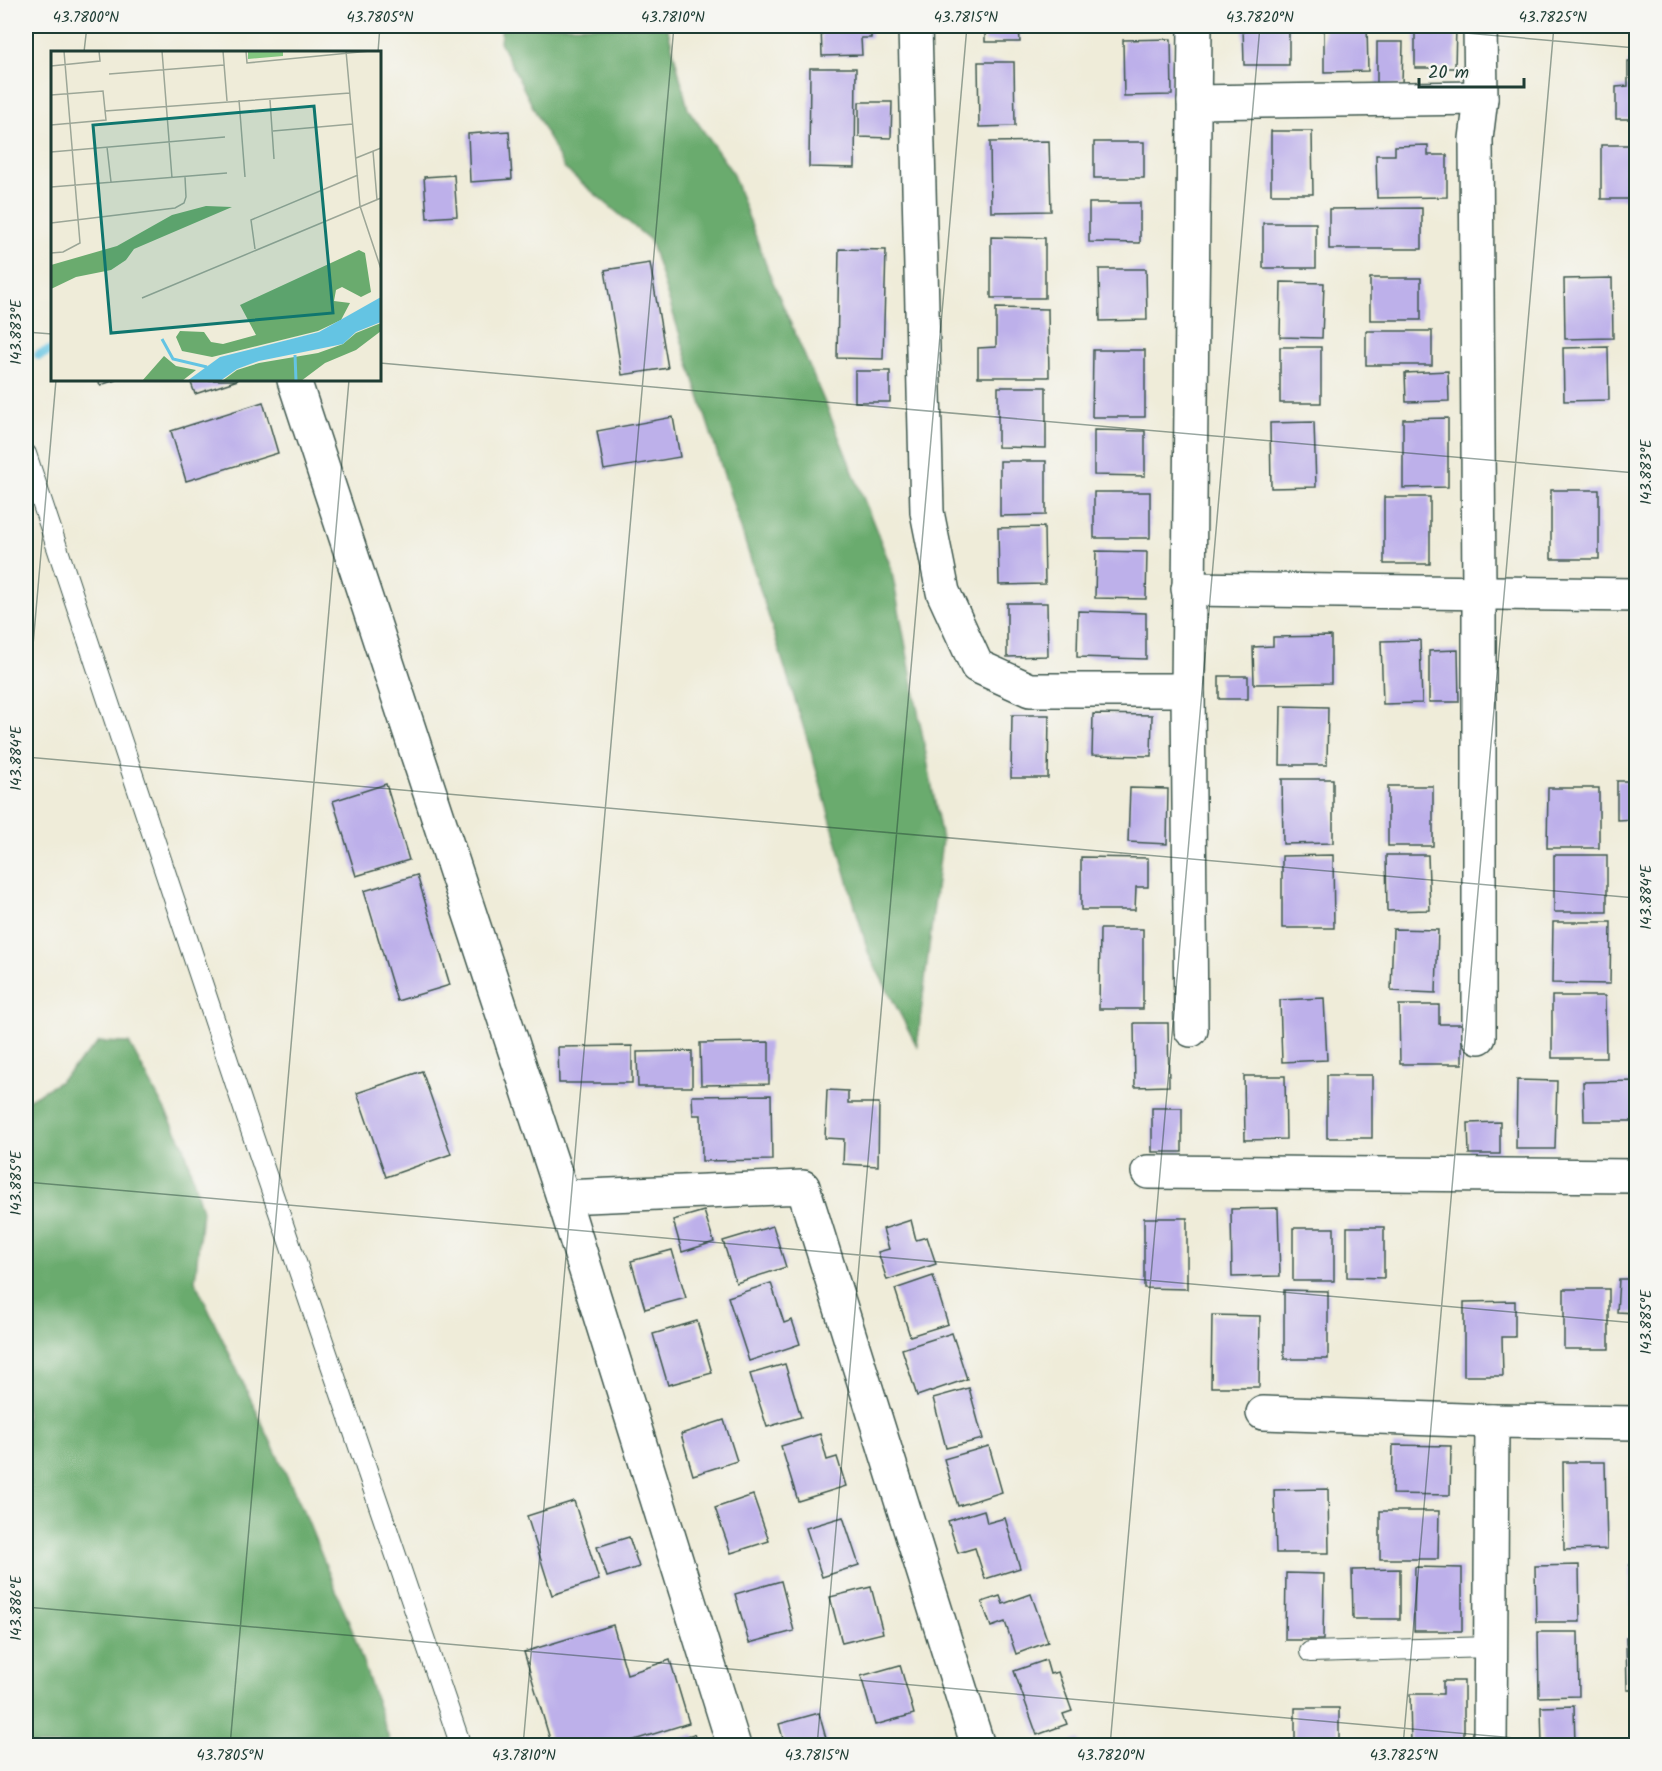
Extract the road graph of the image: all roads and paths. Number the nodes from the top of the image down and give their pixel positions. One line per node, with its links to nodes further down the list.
1 (915, 26): 11 (street)
2 (1195, 26): 5 (street)
3 (1480, 26): 4 (street)
4 (1481, 98): 5 (street); 9 (street)
5 (1194, 102): 8 (street)
6 (294, 381): 16 (street)
7 (26, 454): 22 (lane)
8 (1188, 589): 9 (street); 11 (street)
9 (1479, 592): 10 (street); 13 (street)
10 (1636, 595)
11 (1188, 690): 12 (street)
12 (1191, 1030)
13 (1479, 1037)
14 (1148, 1172): 15 (street)
15 (1636, 1176)
16 (564, 1197): 23 (street); 24 (street)
17 (1263, 1413): 18 (street)
18 (1492, 1421): 19 (street); 20 (street)
19 (1636, 1423)
20 (1491, 1647): 21 (lane); 25 (street)
21 (1310, 1653)
22 (461, 1746)
23 (734, 1746)
24 (978, 1746)
25 (1490, 1746)

